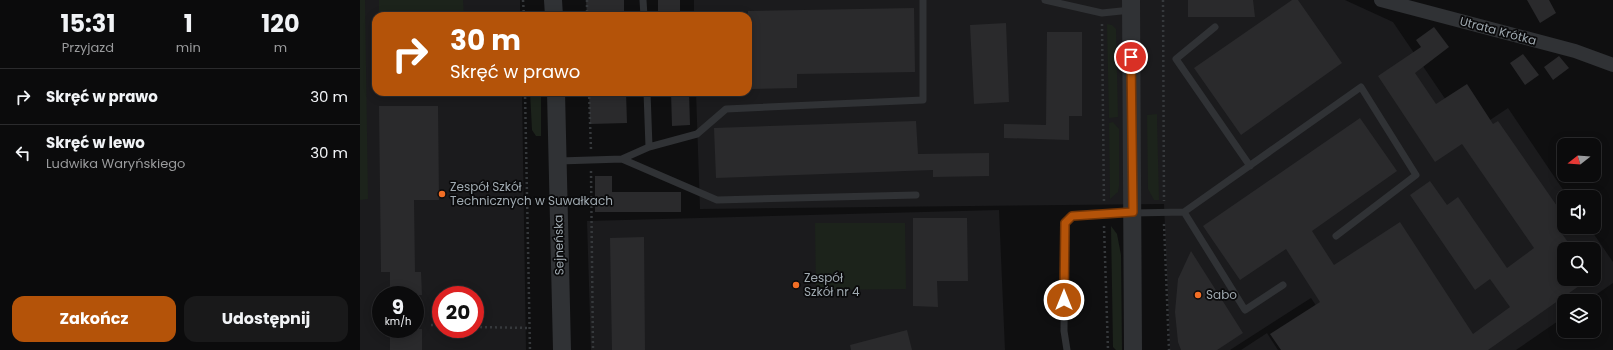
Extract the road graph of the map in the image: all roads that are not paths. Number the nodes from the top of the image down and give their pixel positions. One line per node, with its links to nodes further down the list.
1 (553, 0): 7 (street)
2 (643, 0): 8 (lane)
3 (923, 0): 13 (lane)
4 (1045, 0): 6 (lane)
5 (1381, 0): 10 (street, Utrata Krótka)
6 (1131, 5): 18 (street)
7 (554, 12)
8 (644, 12)
9 (1215, 27): 16 (lane)
10 (1613, 65)
11 (556, 96): 15 (street, Sejneńska)
12 (647, 96): 13 (lane)
13 (650, 147): 14 (lane)
14 (622, 159): 15 (lane); 17 (lane)
15 (558, 161): 22 (street, Sejneńska)
16 (1250, 166): 19 (lane); 20 (lane)
17 (916, 196)
18 (1133, 212): 19 (lane); 23 (lane); 24 (street)
19 (1184, 212): 21 (lane)
20 (1336, 236)
21 (1283, 285)
22 (562, 350)
23 (1067, 350)
24 (1134, 350)

